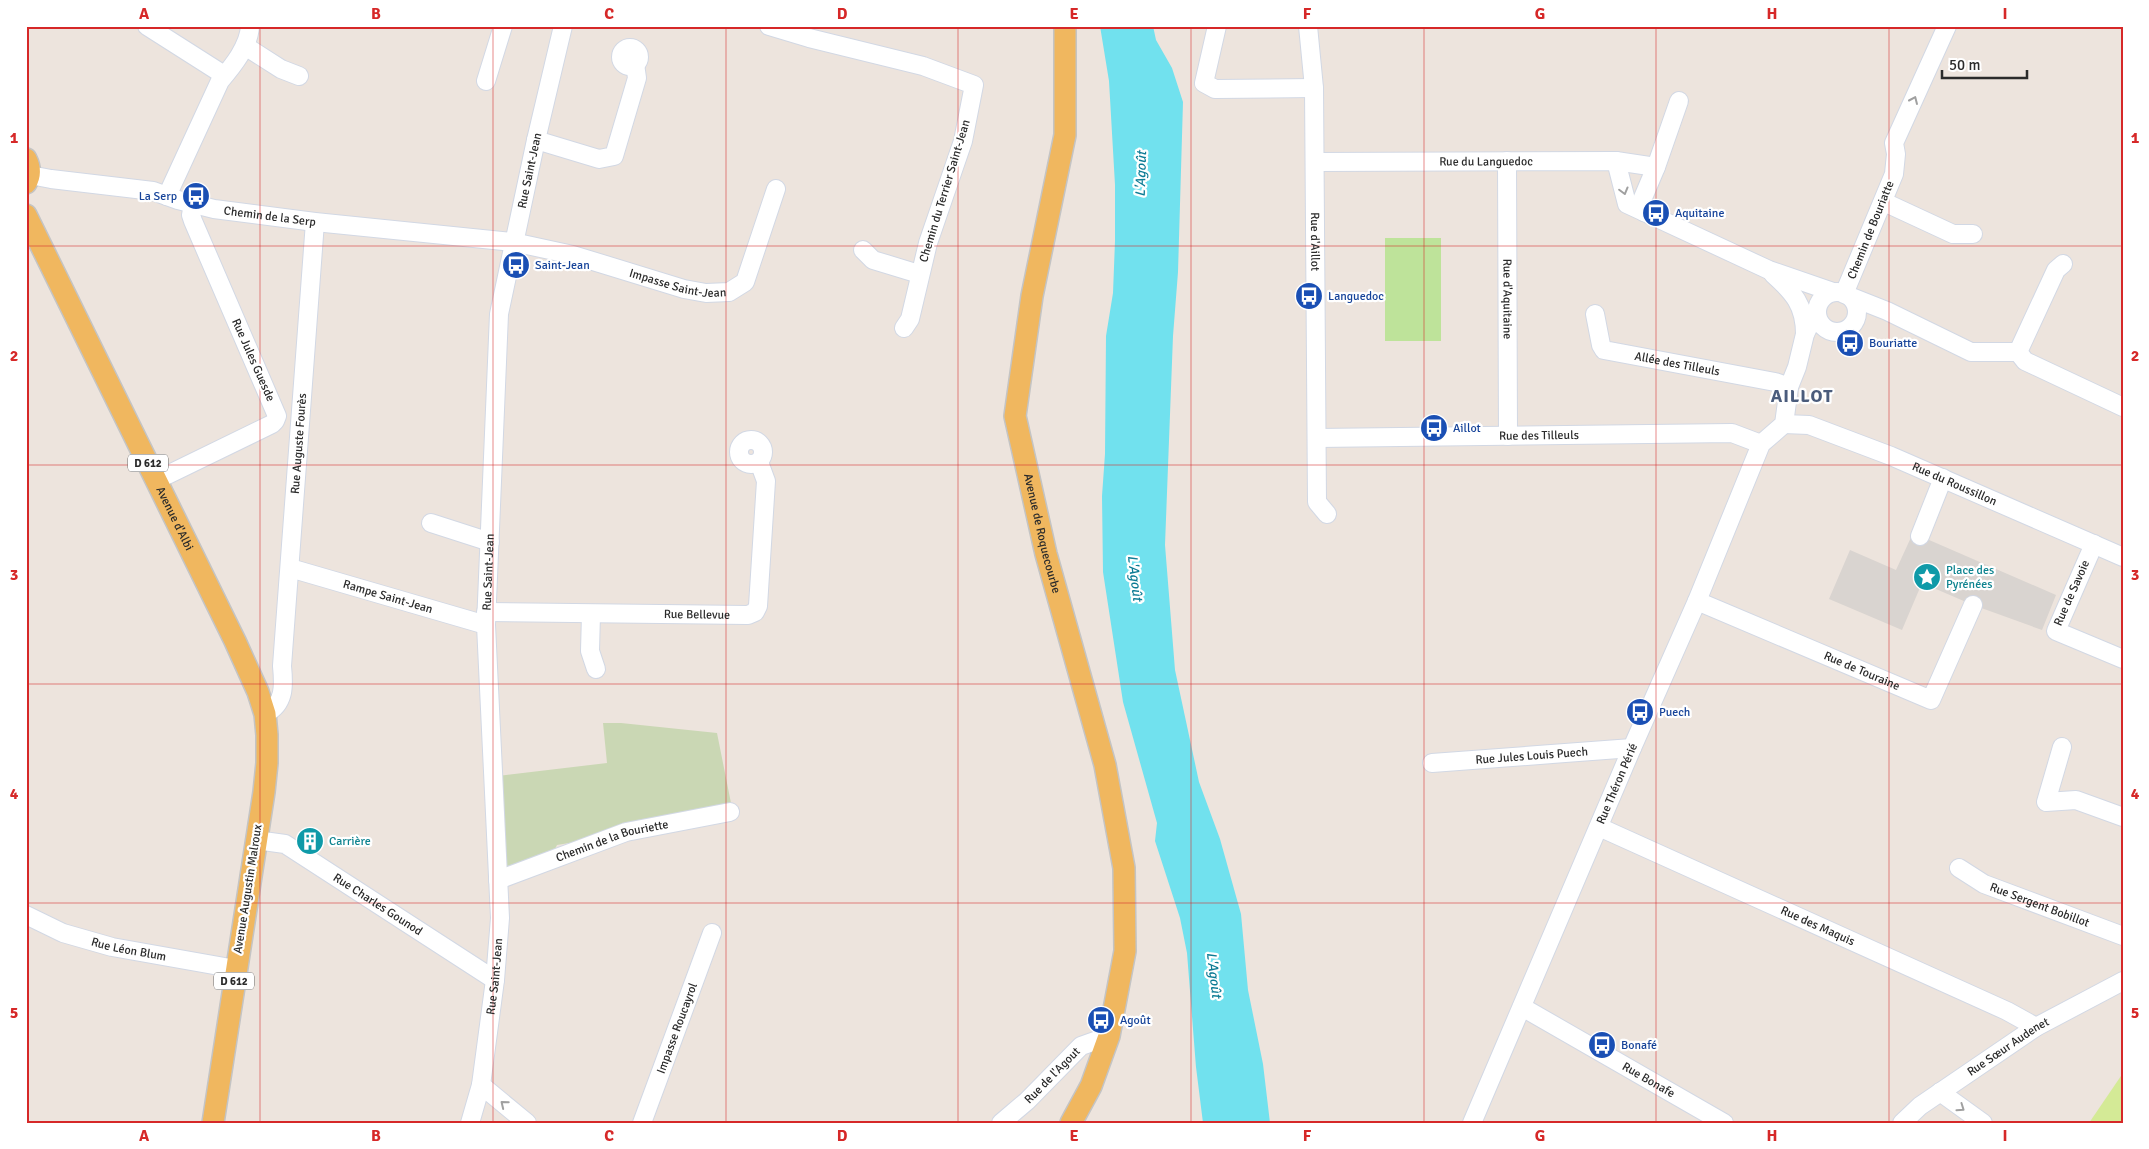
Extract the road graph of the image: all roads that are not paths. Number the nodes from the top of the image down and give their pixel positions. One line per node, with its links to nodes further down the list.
1 (147, 26): 12 (street)
2 (250, 26): 10 (street)
3 (502, 26): 14 (street)
4 (769, 26): 35 (street, Chemin du Terrier Saint-Jean)
5 (1066, 26): 87 (main road, Avenue de Roquecourbe)
6 (1217, 26): 15 (street)
7 (1308, 26): 15 (street, Rue d'Aillot)
8 (1946, 26): 25 (street, Chemin de Bouriatte, one-way to 8)
9 (559, 28): 17 (street, Rue Saint-Jean)
10 (244, 46): 12 (street); 13 (street)
11 (635, 64): 17 (street)
12 (224, 76): 24 (street)
13 (299, 76)
14 (486, 81)
15 (1314, 88): 20 (street, Rue d'Aillot)
16 (1679, 101): 21 (street)
17 (536, 140): 31 (street, Rue Saint-Jean)
18 (1616, 160): 19 (street, Rue du Languedoc); 21 (street, Rue du Languedoc); 27 (street, one-way to 27)
19 (1507, 161): 20 (street, Rue du Languedoc); 47 (street, Rue d'Aquitaine)
20 (1315, 162): 44 (street, Rue d'Aillot)
21 (1656, 167): 27 (street)
22 (27, 172): 24 (street, Chemin de la Serp)
23 (776, 189): 31 (street, Impasse Saint-Jean)
24 (166, 196): 26 (street, Chemin de la Serp)
25 (1884, 202): 30 (street); 36 (street, Chemin de Bouriatte)
26 (192, 204): 29 (street, Chemin de la Serp); 53 (street, Rue Jules Guesde)
27 (1644, 212): 34 (street)
28 (26, 215): 53 (main road, Avenue d'Albi / D 612)
29 (315, 222): 31 (street, Chemin de la Serp); 60 (street, Rue Auguste Fourès)
30 (1973, 234)
31 (513, 242): 57 (street, Rue Saint-Jean)
32 (863, 250): 35 (street)
33 (2063, 264): 41 (street)
34 (1769, 270): 36 (street); 39 (street)
35 (920, 274): 40 (street, Chemin du Terrier Saint-Jean)
36 (1839, 293): 38 (street); 39 (street, Chemin de Bouriatte); 39 (street)
37 (1595, 314): 43 (street, Allée des Tilleuls)
38 (1903, 320): 39 (street); 41 (street)
39 (1821, 323): 42 (street); 42 (street)
40 (904, 328)
41 (2018, 352): 45 (street)
42 (1797, 367): 43 (street)
43 (1789, 387): 46 (street)
44 (1317, 405): 48 (street); 49 (street, Rue d'Aillot)
45 (2123, 407)
46 (1784, 424): 50 (street, Rue Théron Périé); 52 (street, Rue du Roussillon)
47 (1508, 436): 48 (street, Rue des Tilleuls); 50 (street, Rue des Tilleuls)
48 (1343, 437): 49 (street, Rue des Tilleuls)
49 (1317, 438): 54 (street, Rue d'Aillot)
50 (1761, 444): 61 (street, Rue Théron Périé)
51 (759, 462): 63 (street, Rue Bellevue)
52 (1943, 478): 56 (street); 58 (street, Rue du Roussillon)
53 (157, 480): 68 (main road, Avenue d'Albi / D 612)
54 (1327, 514)
55 (431, 523): 57 (street)
56 (1920, 536)
57 (490, 542): 64 (street, Rue Saint-Jean)
58 (2094, 544): 59 (street, Rue du Roussillon); 65 (street, Rue de Savoie)
59 (2123, 557)
60 (290, 568): 64 (street, Rampe Saint-Jean); 66 (street, Rue Auguste Fourès)
61 (1697, 601): 62 (street, Rue de Touraine); 71 (street, Rue Théron Périé)
62 (1973, 605)
63 (591, 614): 64 (street, Rue Bellevue); 67 (street)
64 (486, 618): 78 (street, Rue Saint-Jean)
65 (2123, 660)
66 (282, 666): 68 (street, Rue Auguste Fourès); 69 (street, Rue Auguste Fourès)
67 (596, 669)
68 (258, 692): 69 (main road, Avenue d'Albi / D 612)
69 (265, 714): 76 (main road, Avenue Augustin Malroux / D 612)
70 (2062, 747): 74 (street)
71 (1632, 748): 72 (street, Rue Jules Louis Puech); 75 (street, Rue Théron Périé)
72 (1432, 763)
73 (730, 812): 78 (street, Chemin de la Bouriette)
74 (2123, 816)
75 (1599, 827): 85 (street, Rue Théron Périé); 86 (street, Rue des Maquis)
76 (256, 840): 82 (main road, Avenue Augustin Malroux / D 612); 83 (street, Rue Charles Gounod)
77 (1959, 868): 81 (street, Rue Sergent Bobillot)
78 (498, 880): 83 (street, Rue Saint-Jean)
79 (26, 915): 82 (street, Rue Léon Blum)
80 (712, 933): 93 (street, Impasse Roucayrol)
81 (2123, 936)
82 (236, 969): 90 (main road, Avenue Augustin Malroux / D 612)
83 (495, 980): 88 (street, Rue Saint-Jean)
84 (2123, 982): 86 (street, Rue Sœur Audenet)
85 (1522, 1007): 96 (street, Rue Théron Périé); 97 (street, Rue Bonafe)
86 (2036, 1027): 89 (street, Rue Sœur Audenet)
87 (1109, 1036): 94 (street, Rue de l'Agout); 95 (main road, Avenue de Roquecourbe)
88 (481, 1085): 91 (street, Rue Saint-Jean); 92 (street, one-way to 88)
89 (1940, 1092): 98 (street, Rue Sœur Audenet); 99 (street, one-way to 99)
90 (213, 1123)
91 (470, 1123)
92 (527, 1123)
93 (642, 1123)
94 (1001, 1123)
95 (1071, 1123)
96 (1472, 1123)
97 (1724, 1123)
98 (1902, 1123)
99 (1983, 1123)

